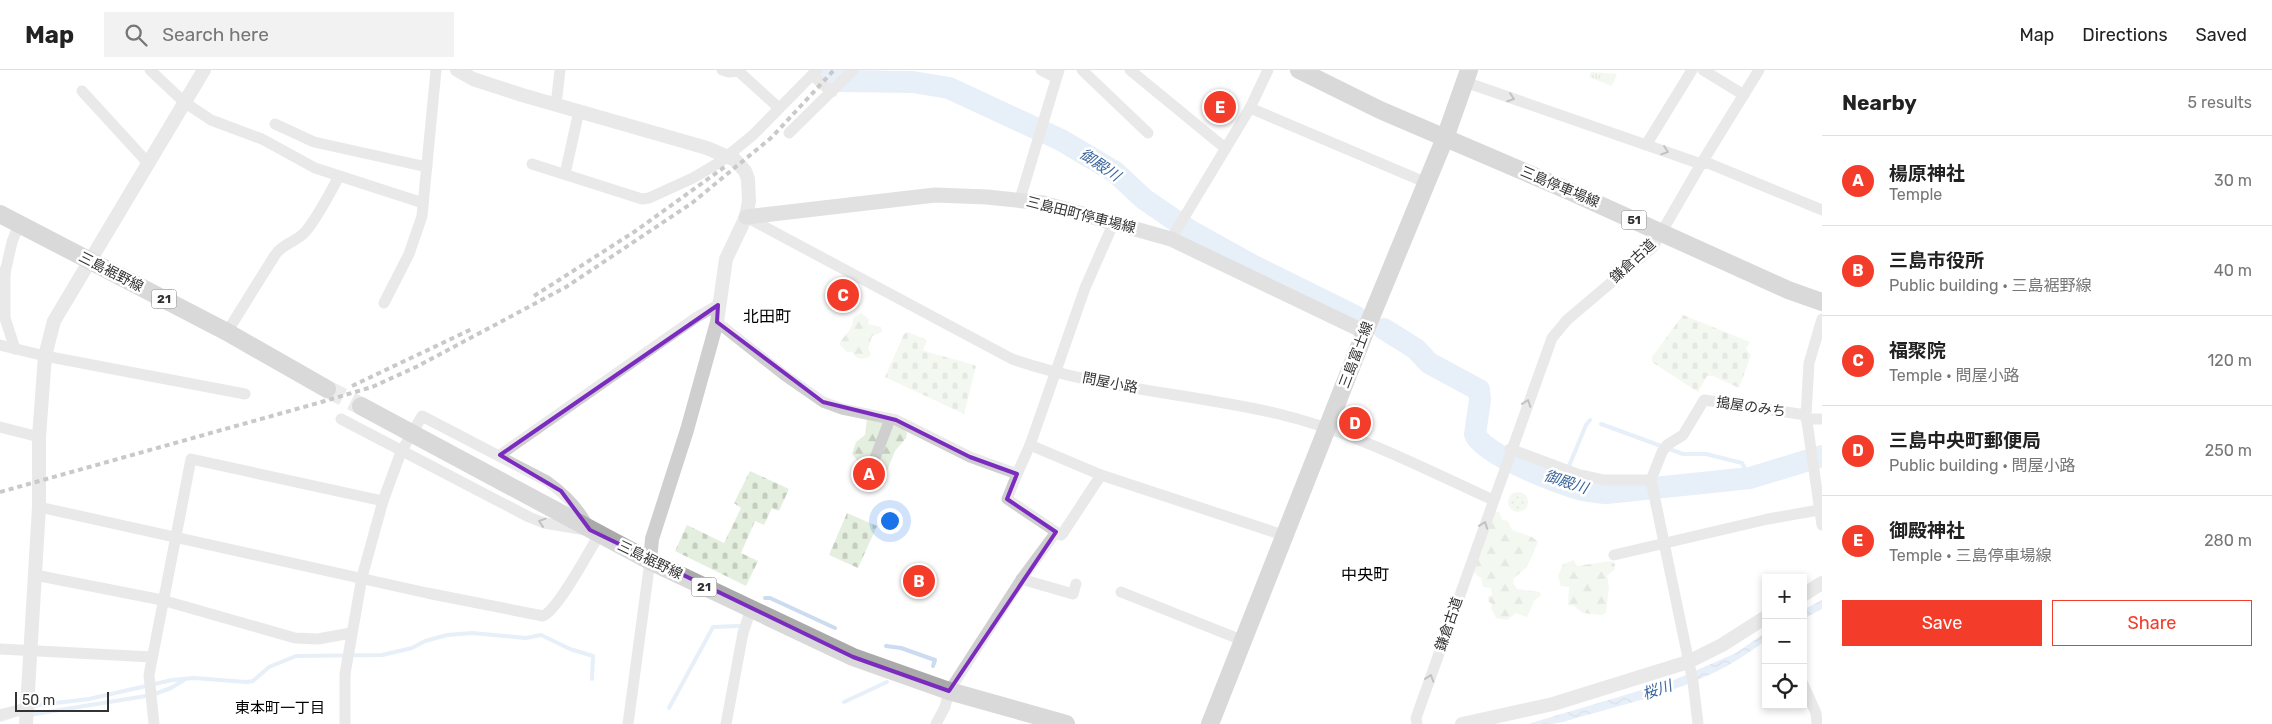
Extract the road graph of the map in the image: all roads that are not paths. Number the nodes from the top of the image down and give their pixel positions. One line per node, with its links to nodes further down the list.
1 (150, 70): 23 (street)
2 (204, 70): 23 (street)
3 (436, 70): 38 (street)
4 (457, 70): 24 (street)
5 (560, 70): 24 (street)
6 (722, 70): 7 (street)
7 (738, 70): 25 (street)
8 (853, 70): 21 (street)
9 (1041, 70): 18 (street)
10 (1082, 70): 30 (street)
11 (1130, 70): 33 (street)
12 (1268, 70): 26 (street)
13 (1299, 70): 31 (main road, 三島停車場線 / 51)
14 (1692, 70): 32 (street)
15 (1703, 70): 22 (street)
16 (1759, 70): 22 (street, 鎌倉古道)
17 (815, 72): 21 (street); 25 (street)
18 (1058, 74): 42 (street)
19 (1467, 76): 31 (main road, 三島富士線); 32 (street, one-way to 32)
20 (82, 91): 35 (street)
21 (832, 92): 29 (street)
22 (1744, 95): 37 (street, 鎌倉古道)
23 (184, 102): 35 (street); 40 (street)
24 (556, 105): 27 (street)
25 (779, 108): 34 (street)
26 (1250, 108): 33 (street); 41 (street)
27 (579, 111): 34 (street); 39 (street)
28 (275, 124): 38 (street)
29 (789, 133)
30 (1148, 133)
31 (1445, 138): 41 (main road, 三島富士線); 49 (main road, 三島停車場線 / 51)
32 (1646, 145): 37 (street, one-way to 37)
33 (1225, 148): 50 (street)
34 (727, 156): 39 (street); 46 (street)
35 (148, 163): 51 (street)
36 (532, 164): 39 (street)
37 (1701, 164): 44 (street); 49 (street, 鎌倉古道)
38 (427, 167): 43 (street)
39 (565, 174)
40 (339, 176): 43 (street); 58 (street)
41 (1427, 183): 59 (main road, 三島富士線)
42 (1020, 199): 46 (main road, 三島田町停車場線); 47 (main road, 三島田町停車場線)
43 (423, 203): 54 (street)
44 (1822, 210)
45 (0, 214): 48 (main road, 三島裾野線 / 21)
46 (746, 217): 55 (street); 63 (street, 問屋小路)
47 (1114, 222): 50 (main road, 三島田町停車場線); 63 (street)
48 (19, 224): 51 (main road, 三島裾野線 / 21); 52 (street)
49 (1662, 232): 53 (main road, 三島停車場線 / 51); 76 (street, 鎌倉古道, one-way to 49)
50 (1171, 239): 59 (main road, 三島田町停車場線)
51 (92, 261): 58 (main road, 三島裾野線 / 21); 62 (street)
52 (2, 273): 61 (street)
53 (1822, 302)
54 (384, 303)
55 (718, 305): 57 (street); 77 (street)
56 (1822, 319): 67 (street)
57 (717, 322): 69 (street); 93 (street)
58 (227, 332): 64 (main road, 三島裾野線 / 21)
59 (1365, 332): 72 (main road, 三島富士線)
60 (0, 345): 61 (street)
61 (15, 349): 62 (street)
62 (45, 356): 65 (street); 73 (street)
63 (1056, 373): 72 (street, 問屋小路); 74 (street)
64 (327, 389)
65 (245, 394)
66 (361, 406): 87 (main road, 三島裾野線 / 21)
67 (1806, 417): 70 (street, 搗屋のみち); 81 (street, 搗屋のみち); 85 (street)
68 (341, 419): 75 (street)
69 (890, 419): 78 (street); 79 (street)
70 (1822, 419)
71 (0, 427): 73 (street)
72 (1328, 428): 82 (street, 問屋小路); 89 (main road, 三島富士線)
73 (39, 437): 84 (street)
74 (1030, 444): 79 (street); 80 (street)
75 (404, 448): 77 (street); 83 (street); 87 (street, one-way to 75)
76 (1510, 451): 81 (street); 82 (street, 鎌倉古道)
77 (500, 455): 87 (street)
78 (875, 458)
79 (1017, 474): 88 (street)
80 (1101, 475): 88 (street); 89 (street)
81 (1652, 486): 91 (street)
82 (1493, 500): 124 (street, 鎌倉古道, one-way to 82)
83 (383, 501): 90 (street); 95 (street)
84 (39, 507): 90 (street); 94 (street)
85 (1820, 510): 86 (street); 91 (street)
86 (1822, 525)
87 (594, 532): 93 (main road, 三島裾野線 / 21); 95 (street)
88 (1056, 532): 96 (street)
89 (1286, 536): 105 (main road, 三島富士線)
90 (177, 537): 95 (street); 101 (street)
91 (1662, 543): 92 (street); 109 (street)
92 (1614, 555)
93 (650, 561): 102 (main road, 三島裾野線 / 21); 119 (street)
94 (35, 575): 101 (street); 107 (street)
95 (362, 577): 104 (street)
96 (1021, 579): 97 (street); 110 (street)
97 (1076, 584)
98 (1821, 588): 100 (street)
99 (1121, 592): 105 (street)
100 (1807, 593)
101 (162, 600): 104 (street); 108 (street)
102 (751, 609): 110 (main road, 三島裾野線 / 21); 120 (street)
103 (1762, 621): 109 (street)
104 (351, 634): 118 (street)
105 (1244, 641): 123 (main road, 三島富士線)
106 (0, 650): 107 (street)
107 (30, 651): 108 (street); 114 (street)
108 (152, 657): 117 (street)
109 (1691, 673): 125 (street); 126 (street)
110 (949, 691): 121 (street); 122 (main road, 三島裾野線 / 21)
111 (1807, 693): 113 (street)
112 (1822, 696): 113 (street)
113 (1812, 704): 127 (street)
114 (26, 708): 115 (street); 116 (street)
115 (0, 715)
116 (26, 724)
117 (154, 724)
118 (345, 724)
119 (628, 724)
120 (726, 724)
121 (936, 724)
122 (1066, 724)
123 (1210, 724)
124 (1417, 724)
125 (1462, 724)
126 (1698, 724)
127 (1817, 724)

